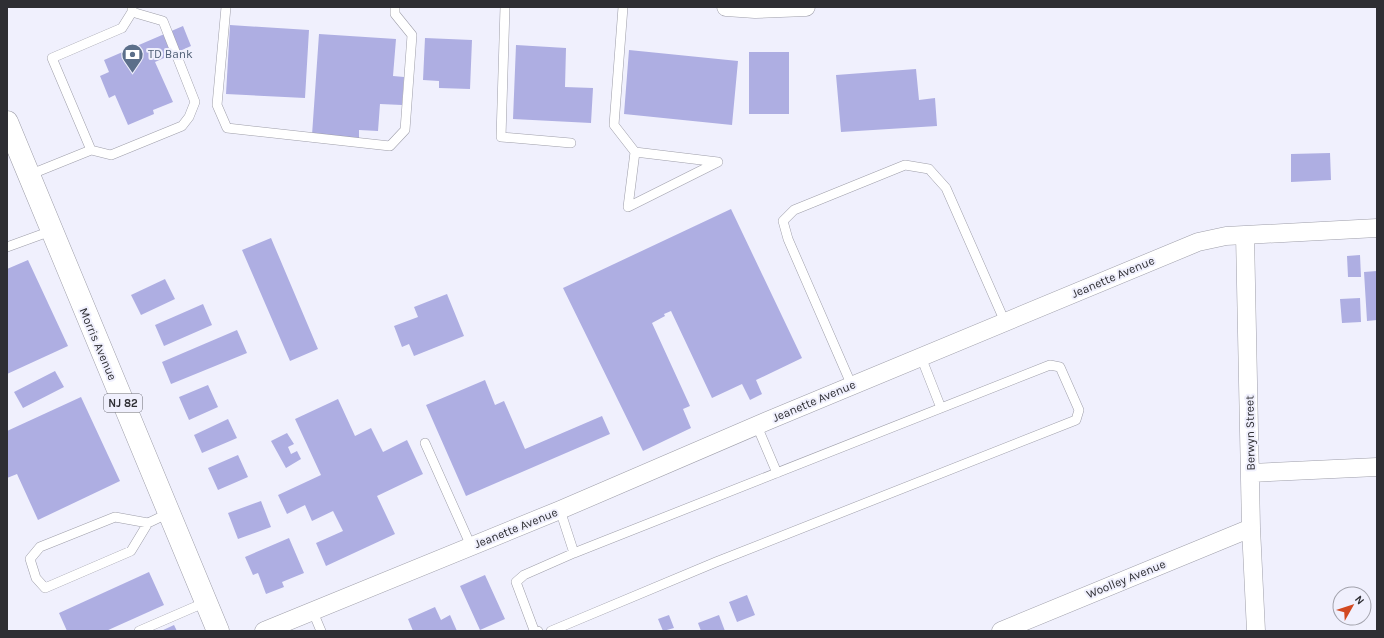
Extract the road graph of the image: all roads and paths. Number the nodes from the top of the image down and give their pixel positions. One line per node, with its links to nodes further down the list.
1 (226, 7): 2 (lane)
2 (395, 7)
3 (505, 7): 9 (lane)
4 (623, 7): 11 (lane)
5 (726, 7): 6 (street)
6 (806, 7)
7 (132, 10): 10 (lane); 10 (lane)
8 (8, 129): 12 (main road, Morris Avenue / NJ 82)
9 (571, 143)
10 (91, 150): 12 (lane)
11 (635, 152): 11 (lane)
12 (29, 175): 14 (main road, Morris Avenue / NJ 82)
13 (1377, 228): 15 (street, Jeanette Avenue)
14 (51, 231): 16 (lane); 27 (main road, Morris Avenue / NJ 82)
15 (1245, 235): 17 (street, Jeanette Avenue); 25 (street, Berwyn Street)
16 (7, 247)
17 (1005, 322): 18 (street, Jeanette Avenue); 19 (lane)
18 (921, 357): 19 (street, Jeanette Avenue); 20 (lane)
19 (852, 386): 21 (street, Jeanette Avenue)
20 (941, 408): 24 (lane); 39 (lane)
21 (757, 426): 24 (lane); 26 (street, Jeanette Avenue)
22 (425, 443): 30 (lane)
23 (1377, 467): 25 (street)
24 (777, 473): 31 (lane)
25 (1251, 473): 29 (street, Berwyn Street)
26 (560, 510): 30 (street, Jeanette Avenue); 31 (lane)
27 (170, 513): 28 (lane); 32 (main road, Morris Avenue / NJ 82)
28 (148, 523): 28 (lane)
29 (1251, 528): 40 (street, Woolley Avenue); 41 (street, Berwyn Street)
30 (471, 546): 33 (street, Jeanette Avenue)
31 (574, 553): 38 (lane)
32 (206, 602): 34 (lane); 35 (main road, Morris Avenue / NJ 82)
33 (313, 612): 36 (street, Jeanette Avenue); 37 (lane)
34 (139, 631)
35 (218, 631)
36 (264, 631)
37 (321, 631)
38 (538, 631)
39 (551, 631)
40 (1001, 631)
41 (1256, 631)

